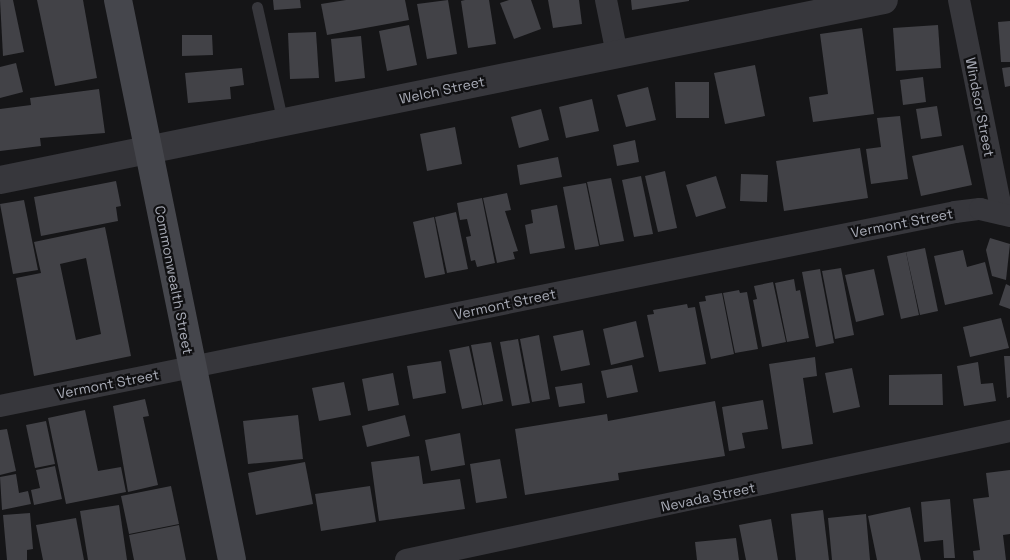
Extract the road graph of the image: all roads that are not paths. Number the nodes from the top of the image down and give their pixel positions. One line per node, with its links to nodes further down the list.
1 (118, 0): 8 (main road, Commonwealth Street)
2 (606, 0): 6 (street)
3 (884, 0): 6 (street, Welch Street)
4 (959, 0): 10 (street, Windsor Street)
5 (257, 8): 7 (lane)
6 (617, 54): 7 (street, Welch Street)
7 (283, 123): 8 (street, Welch Street)
8 (148, 150): 9 (street, Welch Street); 11 (main road, Commonwealth Street)
9 (0, 180)
10 (1006, 215): 11 (street, Vermont Street)
11 (192, 367): 12 (street, Vermont Street); 14 (main road, Commonwealth Street)
12 (0, 406)
13 (1010, 432): 15 (street, Nevada Street)
14 (232, 560)
15 (406, 560)

